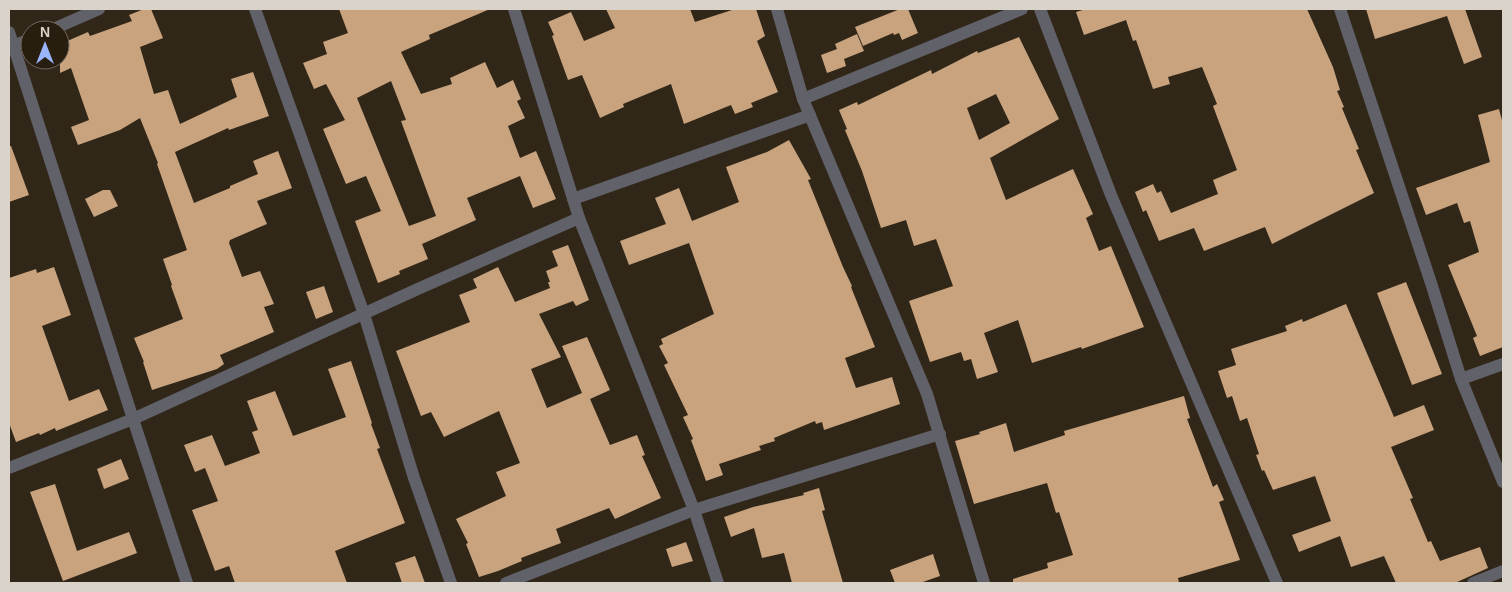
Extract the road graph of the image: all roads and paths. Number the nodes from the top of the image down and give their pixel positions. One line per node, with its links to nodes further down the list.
1 (99, 9): 8 (street)
2 (255, 9): 16 (street)
3 (514, 9): 14 (street)
4 (777, 9): 12 (street)
5 (1022, 9): 12 (street)
6 (1040, 9): 30 (street)
7 (1340, 9): 18 (street)
8 (70, 22)
9 (9, 32): 11 (street)
10 (20, 43): 11 (street)
11 (13, 46): 19 (street)
12 (803, 98): 13 (street)
13 (810, 115): 14 (street); 20 (street)
14 (573, 199): 15 (street)
15 (579, 218): 16 (street); 23 (street)
16 (364, 314): 19 (street); 26 (street)
17 (1503, 364): 18 (street)
18 (1461, 379): 22 (street)
19 (133, 420): 21 (street); 25 (street)
20 (940, 434): 23 (street); 29 (street)
21 (9, 468)
22 (1503, 482)
23 (694, 510): 27 (street); 28 (street)
24 (1503, 571): 31 (street)
25 (187, 583)
26 (451, 583)
27 (506, 583)
28 (718, 583)
29 (984, 583)
30 (1277, 583)
31 (1473, 583)

